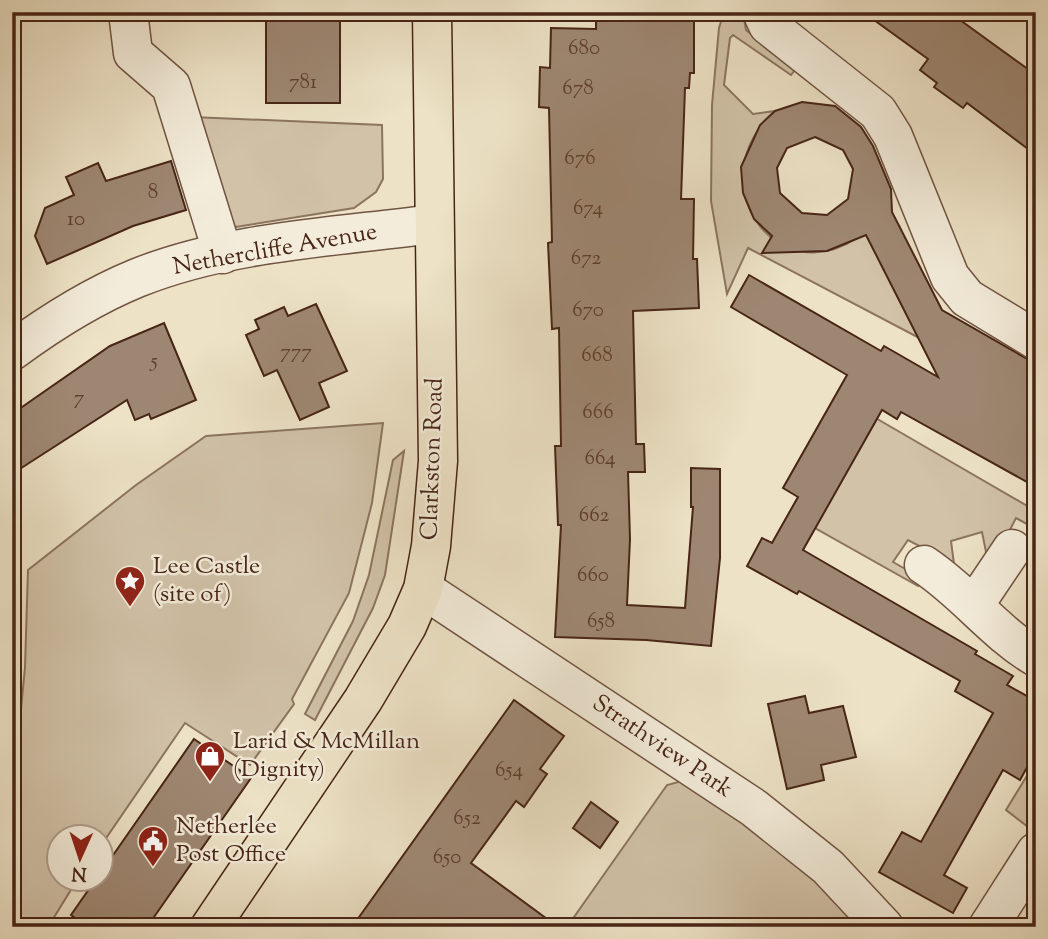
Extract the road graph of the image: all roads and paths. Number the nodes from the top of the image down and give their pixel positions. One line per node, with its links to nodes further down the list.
1 (128, 12): 5 (street)
2 (432, 12): 4 (main road, Clarkston Road)
3 (762, 12): 6 (street)
4 (433, 224): 5 (street, Nethercliffe Avenue); 10 (main road, Clarkston Road)
5 (223, 254): 7 (street, Nethercliffe Avenue)
6 (1036, 340)
7 (12, 351)
8 (1012, 549): 11 (street)
9 (924, 565): 11 (street)
10 (423, 589): 14 (main road, Clarkston Road); 15 (street, Strathview Park)
11 (975, 604): 12 (street)
12 (1036, 657)
13 (1036, 852): 16 (street)
14 (210, 927)
15 (884, 927)
16 (988, 927)

